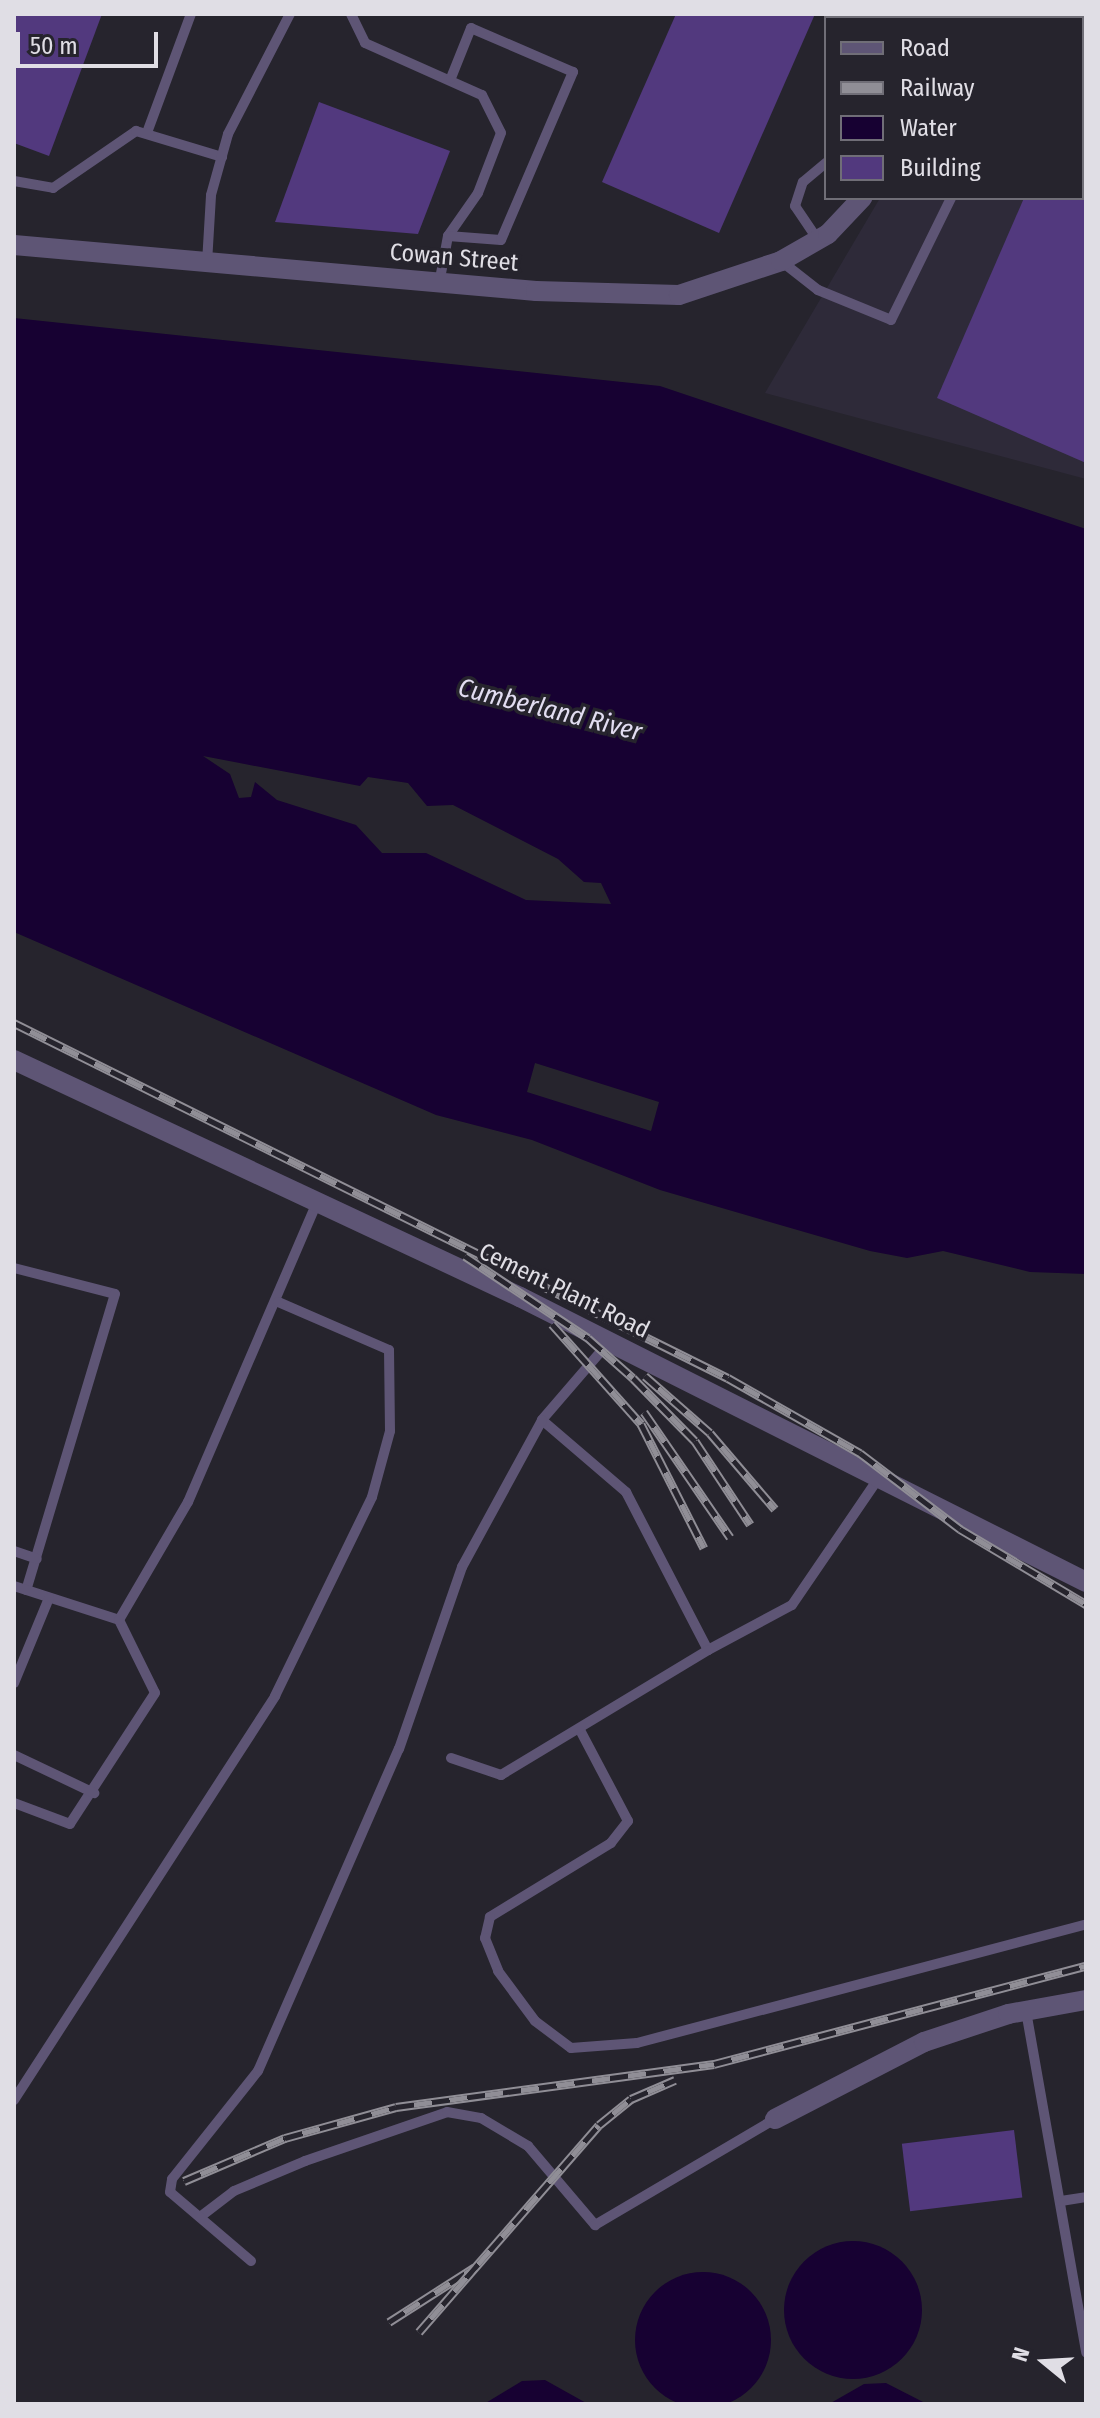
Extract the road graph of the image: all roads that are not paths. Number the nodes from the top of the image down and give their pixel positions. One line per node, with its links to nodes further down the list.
1 (191, 14): 5 (lane)
2 (290, 14): 6 (lane)
3 (351, 14): 4 (lane)
4 (451, 78): 11 (lane); 11 (lane)
5 (148, 130): 6 (lane); 8 (lane)
6 (222, 157): 15 (lane)
7 (824, 165): 12 (lane)
8 (14, 181)
9 (860, 200): 12 (street, Cowan Street)
10 (950, 200): 14 (lane)
11 (448, 236): 16 (lane)
12 (818, 240): 14 (street, Cowan Street)
13 (14, 245): 15 (street, Cowan Street)
14 (781, 261): 16 (street, Cowan Street)
15 (207, 263): 16 (street, Cowan Street)
16 (439, 284)
17 (14, 1060): 18 (street, Cement Plant Road)
18 (317, 1203): 20 (lane); 21 (street, Cement Plant Road)
19 (14, 1268): 25 (lane)
20 (278, 1302): 30 (lane); 41 (lane)
21 (609, 1342): 22 (lane); 23 (street, Cement Plant Road)
22 (542, 1420): 31 (lane); 45 (lane)
23 (881, 1475): 26 (street, Cement Plant Road); 31 (lane)
24 (14, 1551): 25 (lane)
25 (37, 1559): 28 (lane)
26 (1086, 1582)
27 (14, 1586): 28 (lane)
28 (26, 1590): 29 (lane)
29 (49, 1598): 30 (lane); 32 (lane)
30 (119, 1620): 36 (lane)
31 (708, 1650): 33 (lane)
32 (14, 1683)
33 (580, 1730): 35 (lane); 38 (lane)
34 (14, 1755): 36 (lane)
35 (451, 1758)
36 (94, 1793): 37 (lane)
37 (14, 1803)
38 (1086, 1924)
39 (1086, 2000): 40 (street)
40 (1026, 2011): 42 (street); 44 (lane)
41 (14, 2100)
42 (775, 2119): 45 (lane)
43 (1086, 2197): 44 (lane)
44 (1061, 2201): 47 (lane)
45 (200, 2217): 46 (lane)
46 (251, 2261)
47 (1086, 2353)

